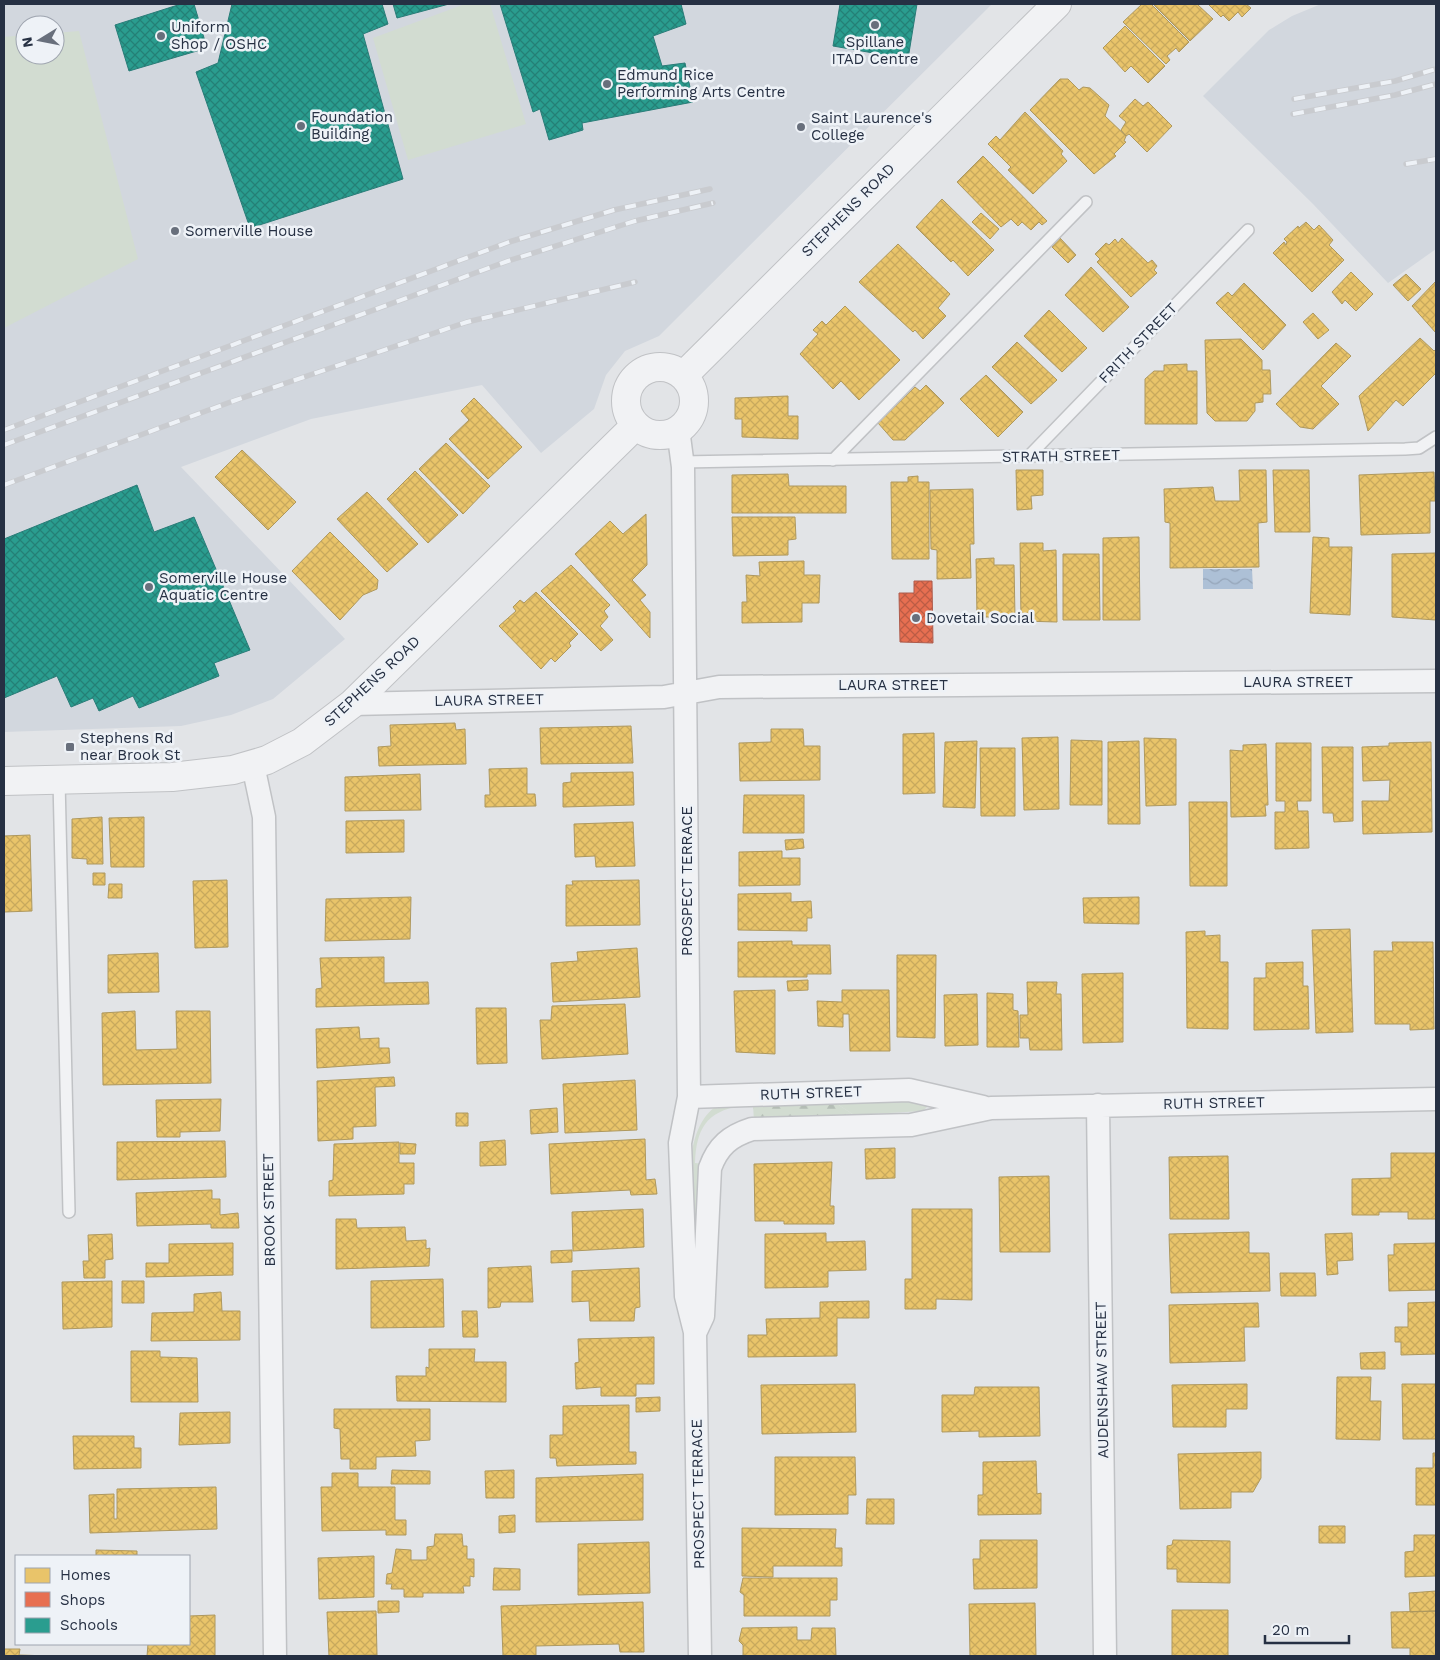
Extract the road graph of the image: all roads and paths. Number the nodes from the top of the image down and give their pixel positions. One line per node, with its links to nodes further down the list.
1 (1057, 4): 4 (street, STEPHENS ROAD)
2 (1086, 202): 9 (lane)
3 (1248, 230): 8 (lane, FRITH STREET)
4 (683, 376): 5 (street); 6 (street)
5 (636, 424): 6 (street); 13 (street, STEPHENS ROAD)
6 (678, 429): 10 (street, PROSPECT TERRACE)
7 (1436, 437): 8 (lane, STRATH STREET)
8 (1028, 456): 9 (lane, STRATH STREET)
9 (833, 460): 10 (lane, STRATH STREET)
10 (682, 462): 12 (street, PROSPECT TERRACE)
11 (1436, 681): 12 (street, LAURA STREET)
12 (686, 692): 13 (street, LAURA STREET); 17 (street, PROSPECT TERRACE)
13 (352, 704): 14 (street, STEPHENS ROAD)
14 (253, 765): 15 (street, STEPHENS ROAD); 24 (street, BROOK STREET)
15 (59, 780): 16 (street, STEPHENS ROAD); 22 (lane)
16 (4, 781)
17 (689, 1097): 20 (street, RUTH STREET); 23 (street, PROSPECT TERRACE)
18 (1436, 1099): 19 (street, RUTH STREET)
19 (1098, 1105): 20 (street, RUTH STREET); 26 (street, AUDENSHAW STREET)
20 (991, 1108): 21 (street, RUTH STREET)
21 (728, 1140): 23 (street, PROSPECT TERRACE)
22 (69, 1212)
23 (695, 1332): 25 (street, PROSPECT TERRACE)
24 (275, 1656)
25 (700, 1656)
26 (1105, 1656)

